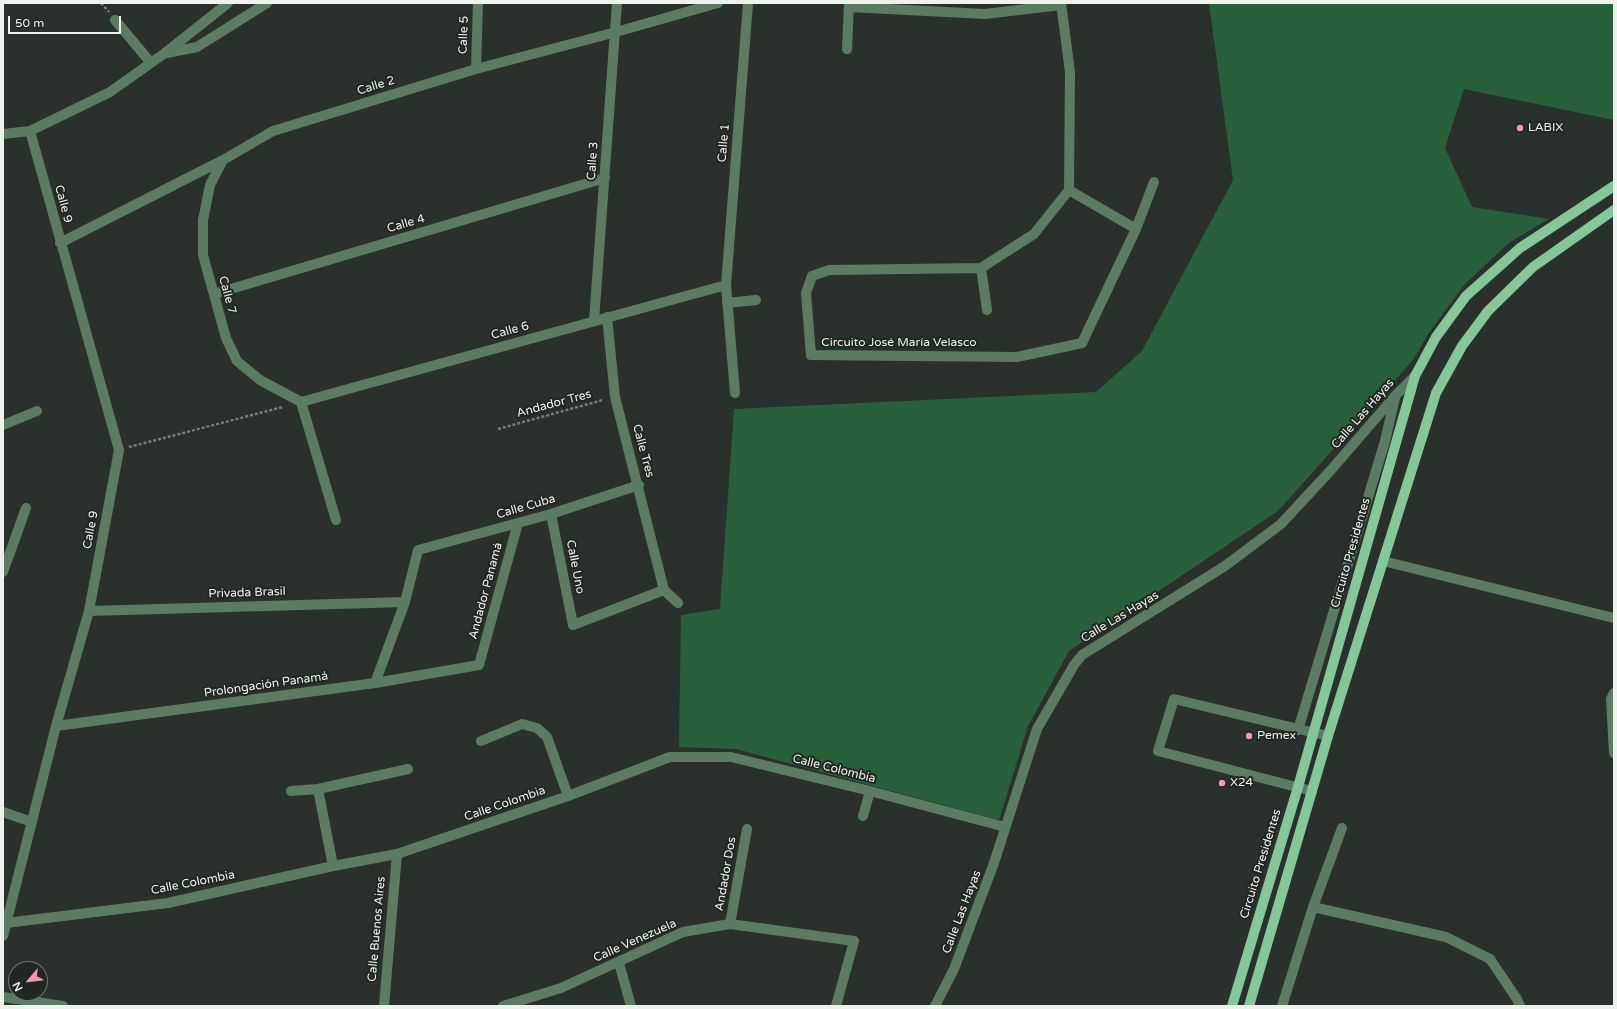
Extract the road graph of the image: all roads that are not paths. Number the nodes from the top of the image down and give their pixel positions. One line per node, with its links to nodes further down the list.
1 (228, 3): 12 (street)
2 (267, 3): 12 (street)
3 (478, 3): 14 (street, Calle 5)
4 (617, 3): 10 (street, Calle 3)
5 (718, 3): 10 (street, Calle 2)
6 (748, 3): 26 (street, Calle 1)
7 (1061, 4): 8 (street); 21 (street)
8 (849, 5): 11 (street)
9 (115, 20): 13 (street)
10 (616, 32): 14 (street, Calle 2); 18 (street, Calle 3)
11 (847, 49)
12 (165, 53): 13 (street)
13 (151, 63): 15 (street)
14 (476, 69): 17 (street, Calle 2)
15 (30, 131): 16 (street); 24 (street, Calle 9)
16 (3, 134)
17 (223, 160): 24 (street, Calle 2); 27 (street, Calle 7)
18 (605, 178): 27 (street, Calle 4); 32 (street, Calle 3)
19 (1154, 182): 23 (street)
20 (1614, 186): 33 (main road, Circuito Presidentes)
21 (1069, 190): 23 (street); 25 (street)
22 (1614, 210): 44 (main road)
23 (1136, 229): 25 (street, Circuito José María Velasco)
24 (60, 243): 49 (street, Calle 9)
25 (981, 268): 30 (street)
26 (726, 286): 29 (street, Calle 1); 31 (street, Calle 6)
27 (214, 294): 36 (street, Calle 7)
28 (756, 300): 29 (street)
29 (727, 303): 34 (street, Calle 1)
30 (987, 310)
31 (607, 317): 32 (street, Calle 6); 39 (street, Calle Tres)
32 (594, 321): 36 (street, Calle 6)
33 (1415, 376): 35 (street, Calle Las Hayas); 56 (main road, Circuito Presidentes)
34 (735, 393)
35 (1395, 396): 55 (street); 70 (street, Calle Las Hayas)
36 (301, 402): 42 (street)
37 (37, 411): 38 (street)
38 (3, 425)
39 (639, 485): 41 (street, Calle Cuba); 46 (street, Calle Tres)
40 (26, 508): 45 (street)
41 (551, 514): 43 (street, Calle Cuba); 46 (street, Calle Uno)
42 (336, 520)
43 (518, 523): 47 (street, Calle Cuba); 51 (street, Andador Panamá)
44 (1383, 560): 50 (street); 57 (main road)
45 (3, 572)
46 (664, 590): 48 (street)
47 (405, 602): 49 (street, Privada Brasil); 52 (street)
48 (678, 603)
49 (89, 611): 54 (street, Calle 9)
50 (1614, 618)
51 (479, 665): 52 (street, Prolongación Panamá)
52 (375, 684): 54 (street, Prolongación Panamá)
53 (1614, 693): 59 (street)
54 (56, 726): 69 (street, Calle 9)
55 (1298, 730): 56 (street); 61 (street)
56 (1314, 733): 57 (street); 61 (main road, Circuito Presidentes)
57 (1328, 736): 64 (main road)
58 (480, 741): 66 (street)
59 (1614, 753)
60 (408, 769): 62 (street)
61 (1298, 787): 64 (street); 87 (main road, Circuito Presidentes)
62 (318, 789): 63 (street); 74 (street)
63 (291, 791)
64 (1312, 791): 88 (main road)
65 (870, 792): 66 (street, Calle Colombia); 68 (street); 70 (street, Calle Colombia)
66 (568, 796): 73 (street, Calle Colombia)
67 (3, 812): 69 (street)
68 (863, 816)
69 (32, 822): 76 (street, Calle 9)
70 (1004, 827): 86 (street, Calle Las Hayas)
71 (1342, 828): 75 (street)
72 (747, 829): 77 (street, Andador Dos)
73 (397, 854): 74 (street, Calle Colombia); 82 (street, Calle Buenos Aires)
74 (333, 866): 76 (street, Calle Colombia)
75 (1313, 907): 89 (street); 90 (street)
76 (6, 923): 78 (street, Calle 9)
77 (730, 924): 79 (street, Calle Venezuela); 85 (street, Calle Venezuela)
78 (3, 936)
79 (619, 963): 83 (street, Calle Venezuela); 84 (street)
80 (3, 997): 81 (street)
81 (63, 1006)
82 (384, 1006)
83 (503, 1006)
84 (631, 1006)
85 (836, 1006)
86 (935, 1006)
87 (1232, 1006)
88 (1249, 1006)
89 (1282, 1006)
90 (1520, 1006)

